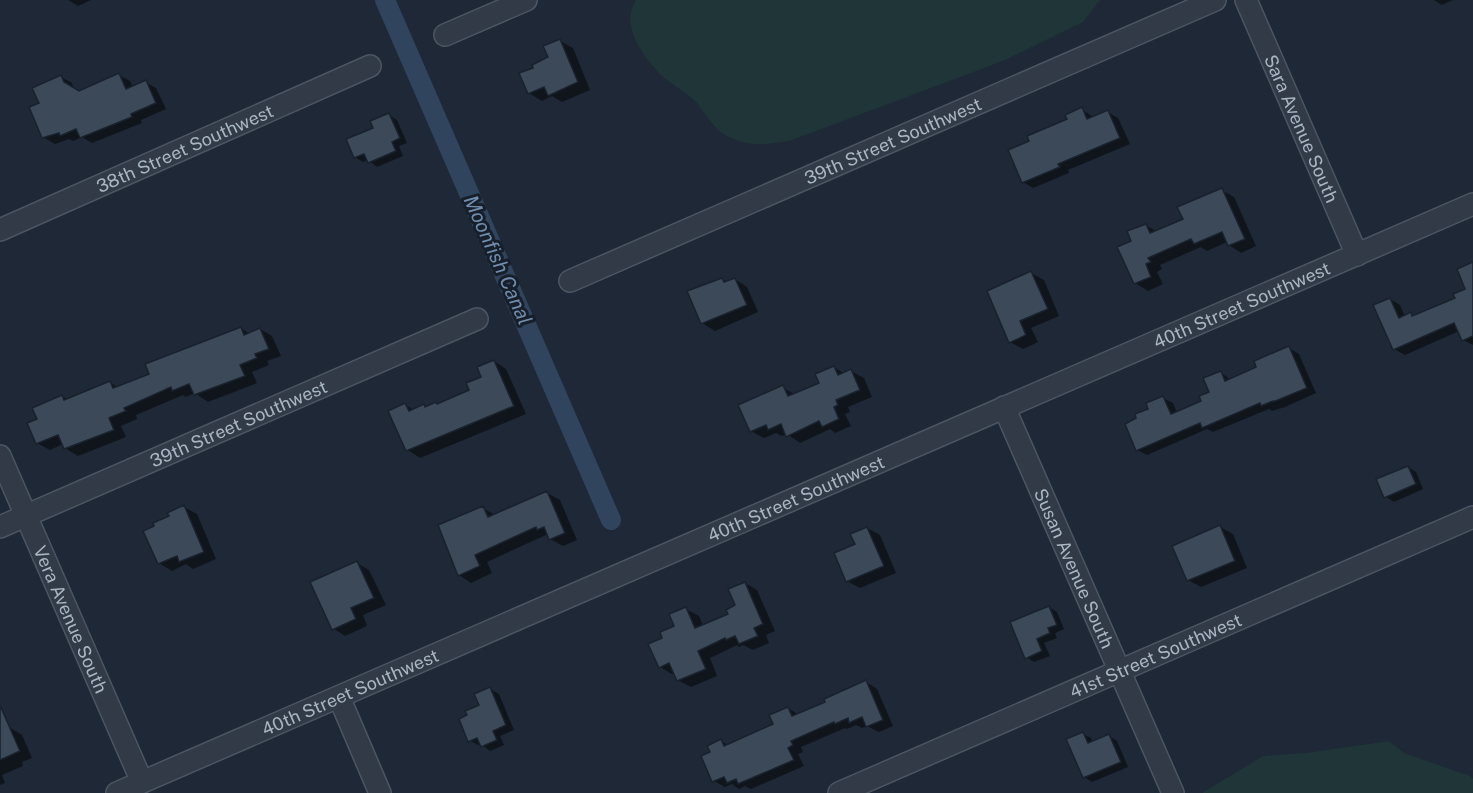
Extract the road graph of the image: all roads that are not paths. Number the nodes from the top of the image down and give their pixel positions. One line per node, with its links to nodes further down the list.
1 (526, 0): 4 (street)
2 (1215, 0): 9 (street, 39th Street Southwest)
3 (1246, 0): 8 (street, Sara Avenue South)
4 (445, 35)
5 (370, 66): 7 (street, 38th Street Southwest)
6 (1473, 204): 8 (street, 40th Street Southwest)
7 (0, 230)
8 (1357, 255): 11 (street, 40th Street Southwest)
9 (570, 281)
10 (477, 319): 13 (street, 39th Street Southwest)
11 (1004, 407): 16 (street, Susan Avenue South); 17 (street, 40th Street Southwest)
12 (0, 456): 13 (street, Vera Avenue South)
13 (26, 515): 15 (street, 39th Street Southwest); 18 (street, Vera Avenue South)
14 (1473, 517): 16 (street, 41st Street Southwest)
15 (0, 527)
16 (1119, 670): 21 (street, 41st Street Southwest); 22 (street, Susan Avenue South)
17 (339, 697): 18 (street, 40th Street Southwest); 20 (street)
18 (142, 782): 19 (street, 40th Street Southwest)
19 (117, 793)
20 (380, 793)
21 (839, 793)
22 (1173, 793)

